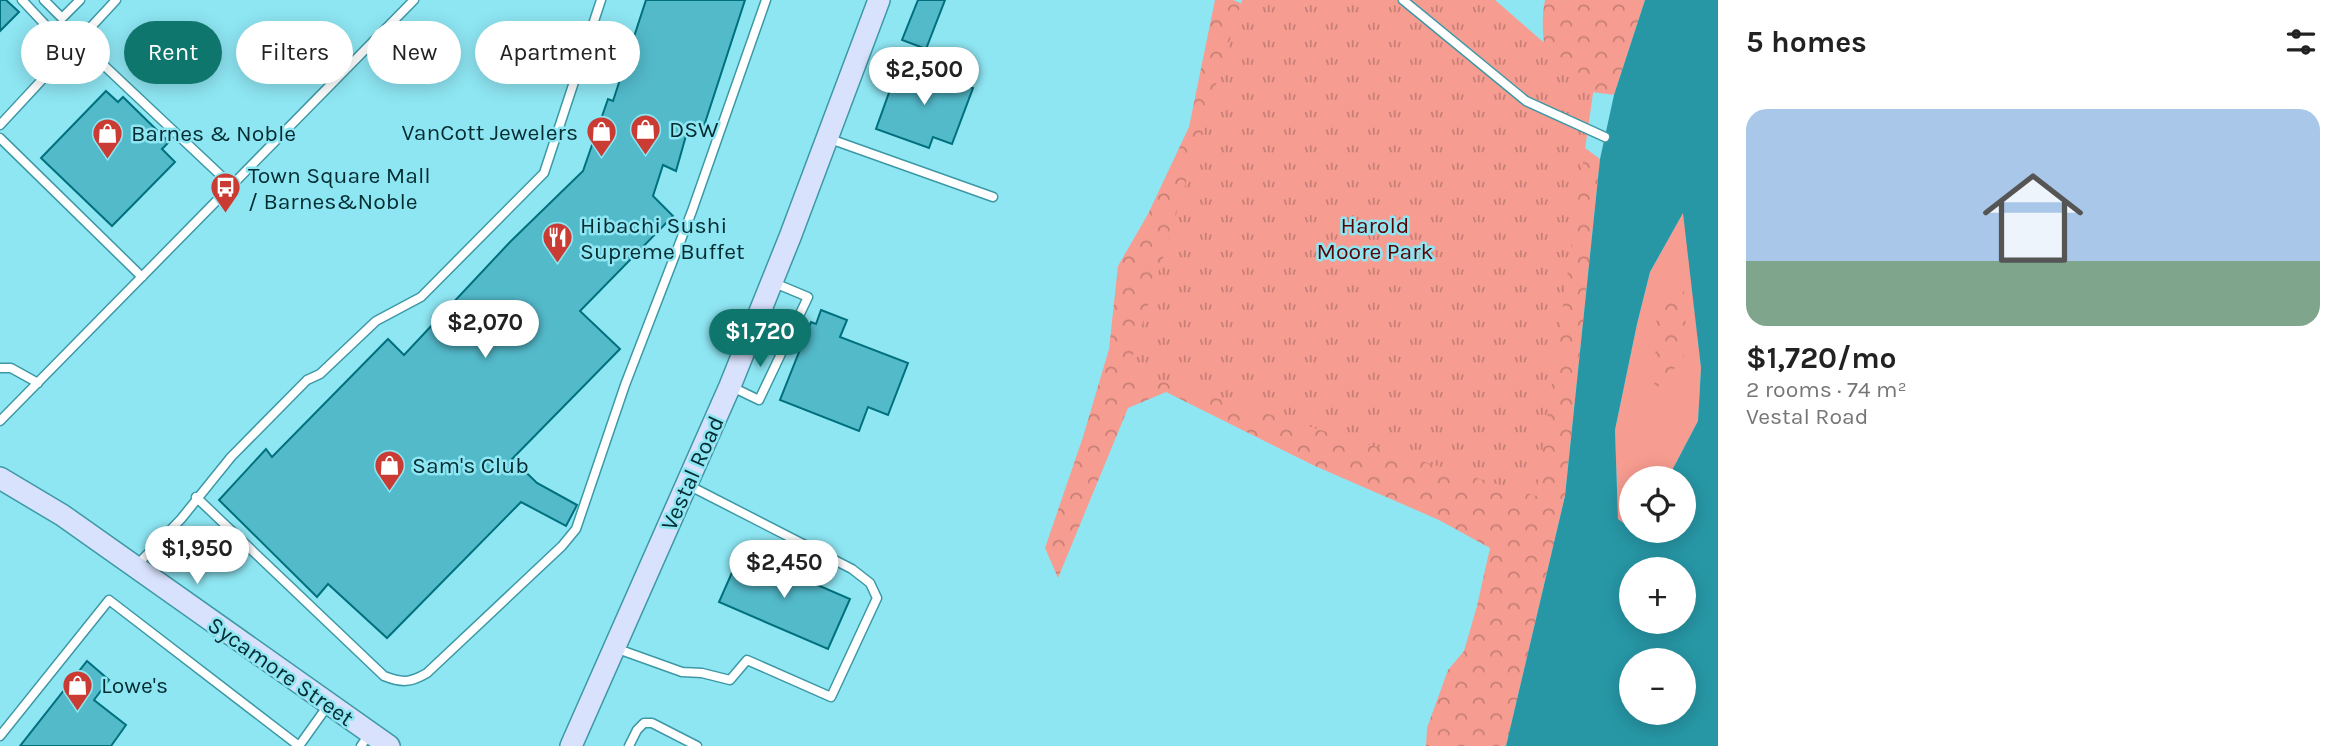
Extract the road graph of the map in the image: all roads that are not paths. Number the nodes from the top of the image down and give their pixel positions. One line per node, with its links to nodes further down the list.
1 (22, 0): 10 (lane)
2 (44, 0): 3 (lane)
3 (80, 0)
4 (414, 0): 18 (lane)
5 (601, 0): 28 (lane)
6 (766, 0): 28 (lane)
7 (879, 0): 17 (street, Vestal Road)
8 (1403, 0): 15 (lane)
9 (109, 2): 11 (lane)
10 (42, 21)
11 (93, 21)
12 (110, 71): 18 (lane)
13 (37, 84): 14 (lane)
14 (0, 125)
15 (1605, 137)
16 (0, 138): 20 (lane)
17 (827, 138): 19 (lane); 21 (street, Vestal Road)
18 (232, 186): 20 (lane)
19 (993, 197)
20 (142, 277): 23 (lane)
21 (772, 282): 24 (street, Vestal Road); 24 (lane)
22 (0, 368): 23 (lane)
23 (38, 383): 25 (lane)
24 (730, 386): 27 (street, Vestal Road)
25 (0, 421)
26 (0, 478): 29 (street, Sycamore Street)
27 (688, 485): 30 (street, Vestal Road); 30 (lane)
28 (197, 497): 29 (lane)
29 (135, 567): 31 (street, Sycamore Street)
30 (615, 648): 37 (street, Vestal Road)
31 (329, 704): 33 (street, Sycamore Street); 35 (lane)
32 (0, 736): 35 (lane)
33 (366, 740): 36 (street, Sycamore Street)
34 (680, 742): 38 (lane); 39 (lane)
35 (299, 746)
36 (389, 746)
37 (570, 746)
38 (629, 746)
39 (697, 746)

